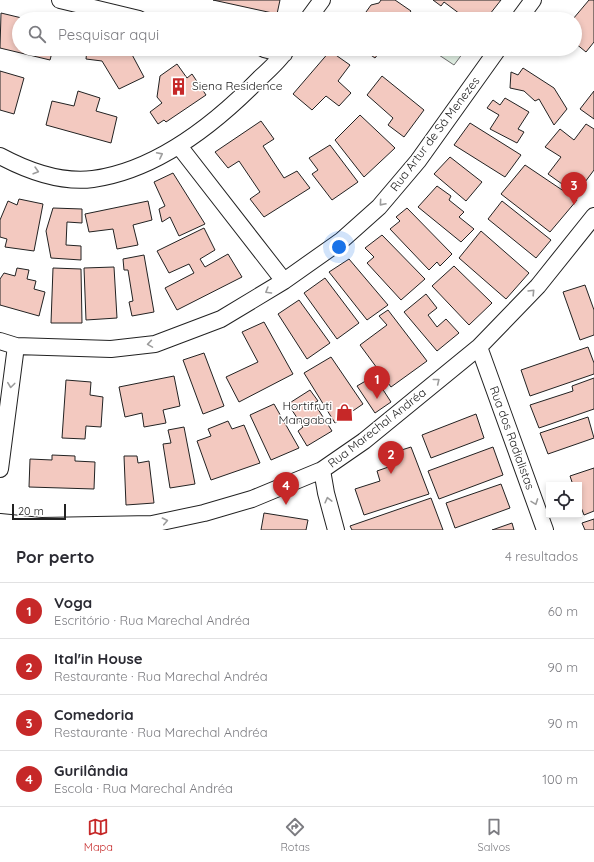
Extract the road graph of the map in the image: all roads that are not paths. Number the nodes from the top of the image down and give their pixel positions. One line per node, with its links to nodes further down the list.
1 (60, 0): 4 (street)
2 (322, 0): 5 (street)
3 (533, 0): 6 (street)
4 (110, 12)
5 (313, 12)
6 (524, 12)
7 (281, 56): 9 (street)
8 (493, 56): 12 (street, Rua Artur de Sá Menezes, one-way to 12)
9 (179, 146): 10 (street, one-way to 9); 12 (street)
10 (0, 156)
11 (594, 216): 15 (street, Rua Marechal Andréa, one-way to 11)
12 (284, 281): 14 (street, Rua Artur de Sá Menezes, one-way to 14)
13 (0, 341): 14 (street, Rua Artur de Sá Menezes)
14 (16, 346): 16 (street, one-way to 16)
15 (479, 347): 17 (street, Rua Marechal Andréa, one-way to 15); 20 (street, Rua dos Radialistas, one-way to 20)
16 (0, 469)
17 (322, 470): 18 (street, Rua Marechal Andréa, one-way to 17); 19 (street, one-way to 17)
18 (0, 522)
19 (336, 530)
20 (545, 530)

